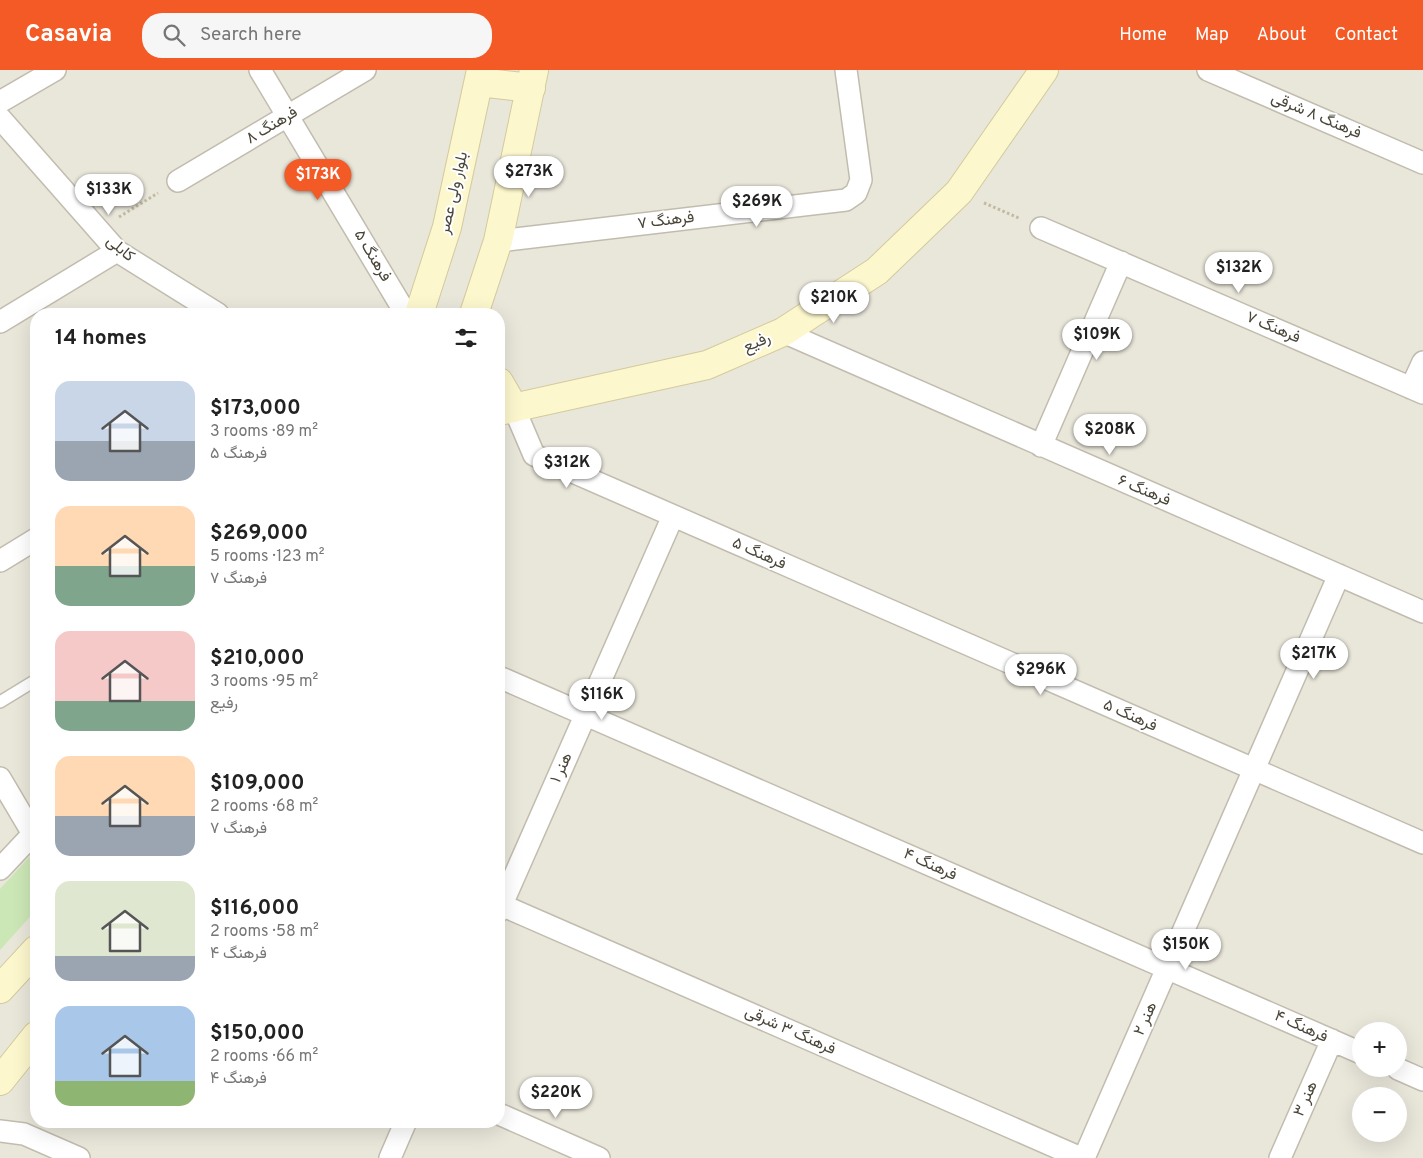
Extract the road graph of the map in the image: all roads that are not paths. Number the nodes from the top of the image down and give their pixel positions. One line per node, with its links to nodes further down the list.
1 (55, 70): 9 (street)
2 (260, 70): 10 (street, فرهنگ ۵)
3 (365, 70): 10 (street, فرهنگ ۸)
4 (846, 70): 15 (street, فرهنگ ۷)
5 (1044, 70): 25 (street, رفیع)
6 (1208, 70): 12 (street, فرهنگ ۸ شرقی)
7 (480, 76): 8 (street); 21 (street, بلوار ولی عصر)
8 (533, 79): 15 (street)
9 (0, 102)
10 (288, 117): 13 (street, فرهنگ ۸); 20 (street, فرهنگ ۵)
11 (0, 118): 16 (street, کابلی)
12 (1423, 163)
13 (178, 181)
14 (1041, 228): 17 (street, فرهنگ ۷)
15 (498, 241): 22 (street)
16 (117, 252): 18 (street); 19 (street, کابلی)
17 (1121, 262): 27 (street, فرهنگ ۷); 29 (street)
18 (38, 308)
19 (208, 308)
20 (402, 308)
21 (421, 308)
22 (476, 308)
23 (30, 311): 24 (street)
24 (0, 322)
25 (783, 332): 28 (street, رفیع); 29 (street, فرهنگ ۶)
26 (1423, 362): 27 (street)
27 (1417, 391)
28 (506, 410): 30 (street, فرهنگ ۵)
29 (1041, 446): 33 (street, فرهنگ ۶)
30 (673, 516): 38 (street, هنر ۱); 39 (street, فرهنگ ۵)
31 (30, 543): 32 (street)
32 (0, 561)
33 (1339, 575): 34 (street, فرهنگ ۶); 39 (street, هنر ۲)
34 (1423, 612)
35 (505, 680): 38 (street, فرهنگ ۴)
36 (30, 684): 37 (lane)
37 (0, 702)
38 (585, 714): 45 (street, هنر ۱); 48 (street, فرهنگ ۴)
39 (1255, 770): 43 (street, فرهنگ ۵); 48 (street, هنر ۲)
40 (0, 778): 41 (street)
41 (30, 829)
42 (30, 837): 44 (street)
43 (1423, 843)
44 (0, 868)
45 (505, 896)
46 (505, 909): 62 (street, فرهنگ ۳ شرقی)
47 (30, 956): 49 (street)
48 (1168, 968): 50 (street, فرهنگ ۴); 62 (street, هنر ۲)
49 (0, 989)
50 (1332, 1040): 52 (street, فرهنگ ۴); 63 (street, هنر ۳)
51 (19, 1047): 55 (street)
52 (1352, 1049)
53 (1407, 1073): 54 (street)
54 (1423, 1080)
55 (0, 1081)
56 (505, 1117): 61 (street)
57 (403, 1128): 60 (street)
58 (0, 1131): 59 (street)
59 (79, 1158)
60 (390, 1158)
61 (599, 1158)
62 (1083, 1158)
63 (1280, 1158)

